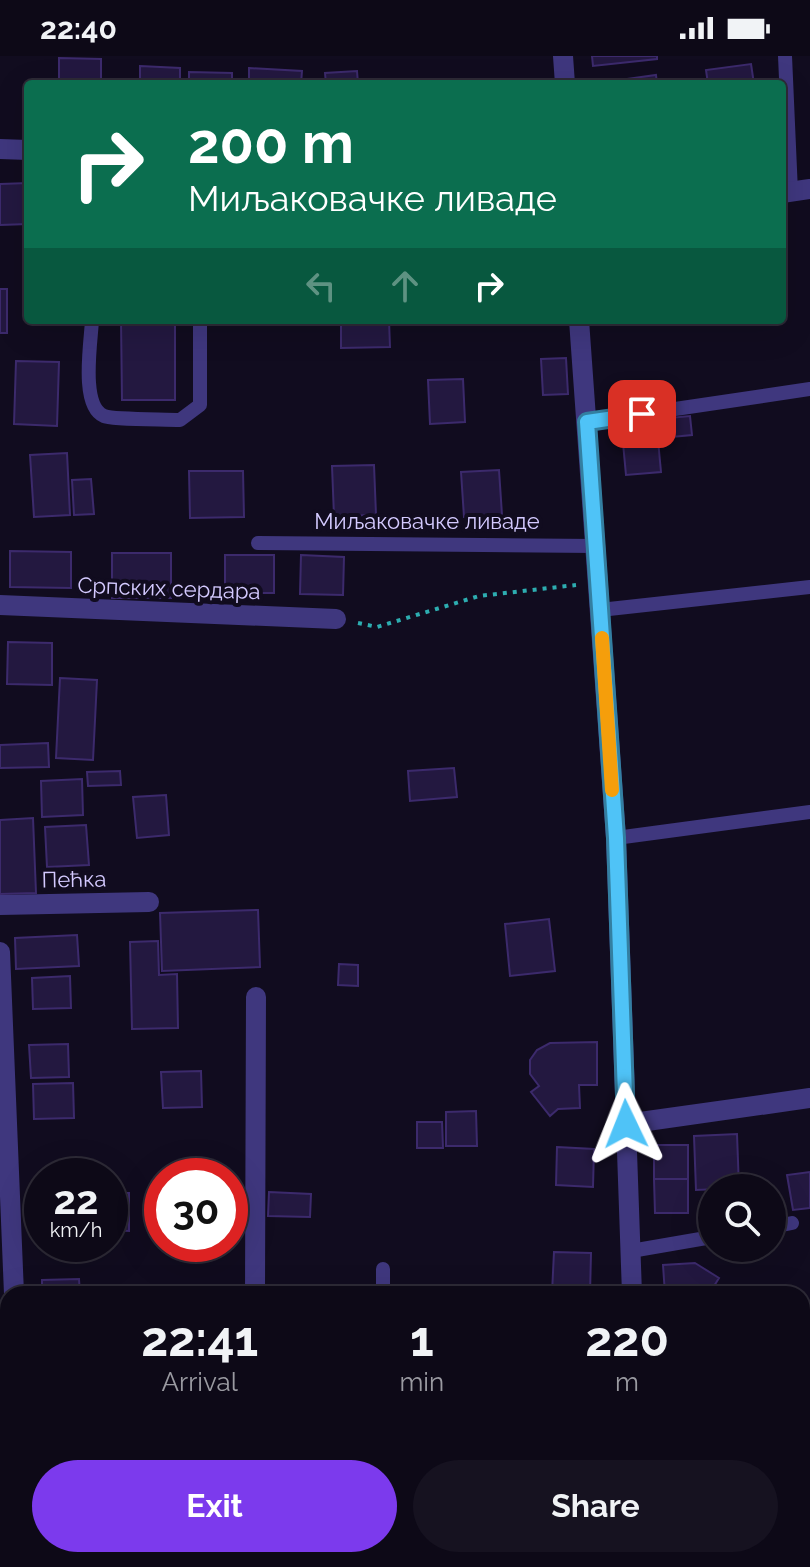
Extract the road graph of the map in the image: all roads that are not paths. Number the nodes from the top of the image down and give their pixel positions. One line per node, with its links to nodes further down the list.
1 (563, 56): 3 (street)
2 (785, 56): 6 (lane)
3 (565, 80)
4 (0, 149): 5 (street)
5 (24, 150)
6 (794, 191)
7 (92, 324): 8 (lane)
8 (200, 324)
9 (579, 324): 11 (street)
10 (810, 389): 11 (lane)
11 (587, 422): 13 (street)
12 (258, 543): 13 (lane, Миљаковачке ливаде)
13 (595, 546): 16 (street)
14 (810, 587): 16 (lane)
15 (0, 605): 17 (street, Српских сердара)
16 (600, 610): 19 (street)
17 (336, 619)
18 (810, 812): 19 (lane)
19 (616, 838): 25 (street)
20 (149, 902): 21 (street, Пећка)
21 (0, 905)
22 (0, 952): 31 (street)
23 (256, 997): 32 (street)
24 (810, 1098): 25 (street)
25 (626, 1124): 29 (street)
26 (792, 1223): 27 (lane)
27 (786, 1224)
28 (698, 1239): 29 (lane)
29 (631, 1251): 34 (street)
30 (383, 1269): 33 (lane)
31 (14, 1286)
32 (255, 1286)
33 (383, 1286)
34 (632, 1286)

